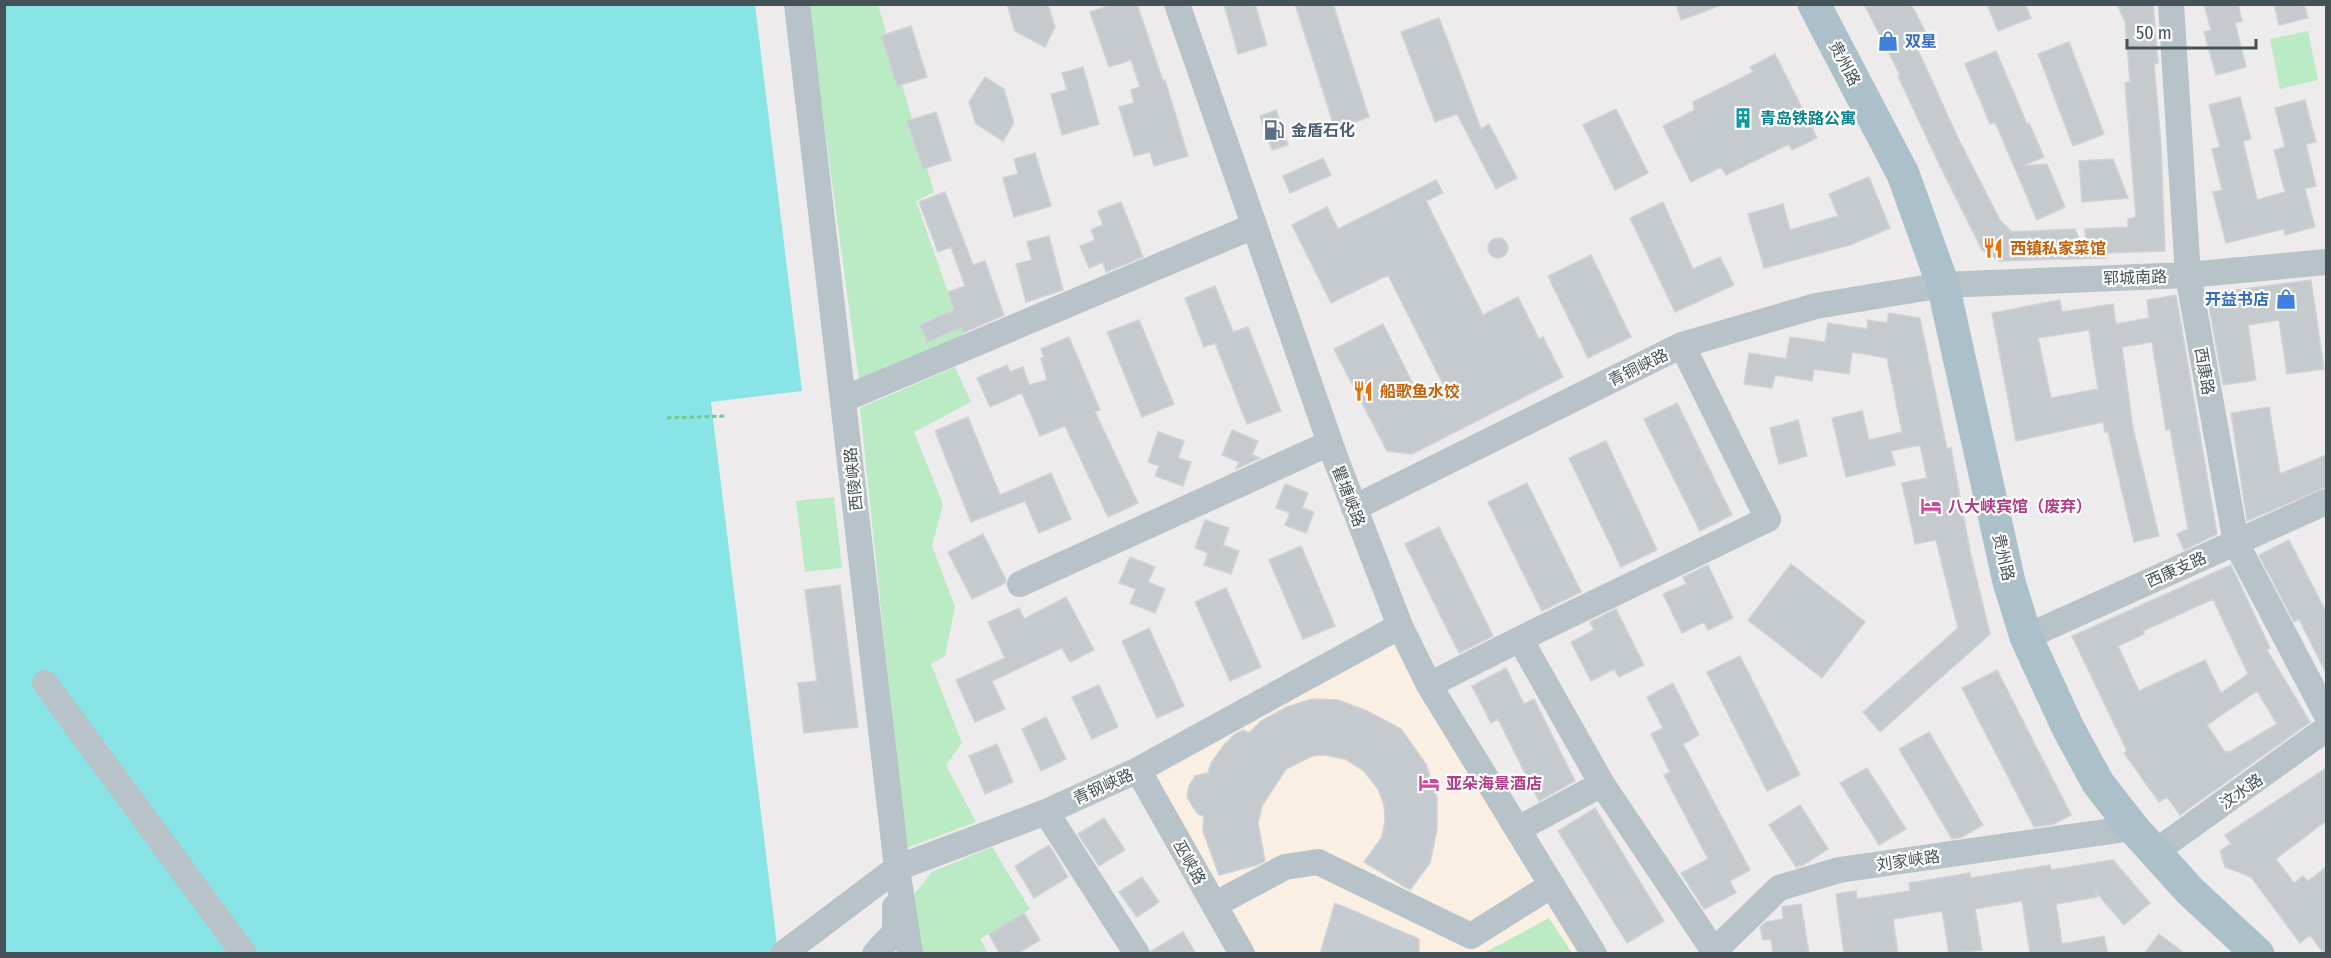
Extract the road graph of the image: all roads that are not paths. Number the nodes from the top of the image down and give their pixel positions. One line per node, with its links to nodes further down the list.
1 (797, 4): 10 (street, 西陵峡路)
2 (1177, 4): 5 (street, 瞿塘峡路)
3 (1814, 4): 8 (main road, 贵州路)
4 (2171, 4): 7 (street, 西康路)
5 (1254, 226): 10 (street); 11 (street, 瞿塘峡路)
6 (2326, 262): 7 (street, 郓城南路)
7 (2188, 275): 8 (street, 郓城南路); 14 (street, 西康路)
8 (1943, 285): 9 (street, 青铜峡路); 17 (main road, 贵州路)
9 (1682, 345): 13 (street, 青铜峡路); 18 (street)
10 (844, 399): 29 (street, 西陵峡路)
11 (1330, 443): 13 (street, 瞿塘峡路); 15 (street)
12 (2326, 502): 14 (street, 西康支路)
13 (1354, 508): 16 (street, 瞿塘峡路)
14 (2236, 543): 17 (street, 西康支路); 21 (street, 西康路)
15 (1020, 584)
16 (1400, 626): 20 (street, 瞿塘峡路); 23 (street, 青钢峡路)
17 (2026, 637): 26 (main road, 贵州路)
18 (1520, 639): 20 (street); 24 (street)
19 (45, 683): 33 (street)
20 (1429, 685): 27 (street, 瞿塘峡路)
21 (2326, 714)
22 (2326, 729): 28 (street, 汶水路)
23 (1138, 770): 25 (street, 青钢峡路); 31 (street, 巫峡路)
24 (1602, 784): 27 (street); 32 (street)
25 (1046, 812): 29 (street, 青钢峡路); 37 (street)
26 (2133, 828): 28 (main road, 贵州路); 32 (street, 刘家峡路)
27 (1518, 829): 30 (street, 瞿塘峡路)
28 (2155, 852): 40 (main road, 贵州路)
29 (897, 868): 34 (street, 青钢峡路); 35 (street); 36 (street, 西陵峡路)
30 (1552, 885): 31 (street); 39 (street, 瞿塘峡路)
31 (1214, 905): 38 (street, 巫峡路)
32 (1712, 952)
33 (244, 954)
34 (783, 954)
35 (874, 954)
36 (910, 954)
37 (1137, 954)
38 (1242, 954)
39 (1594, 954)
40 (2258, 954)

